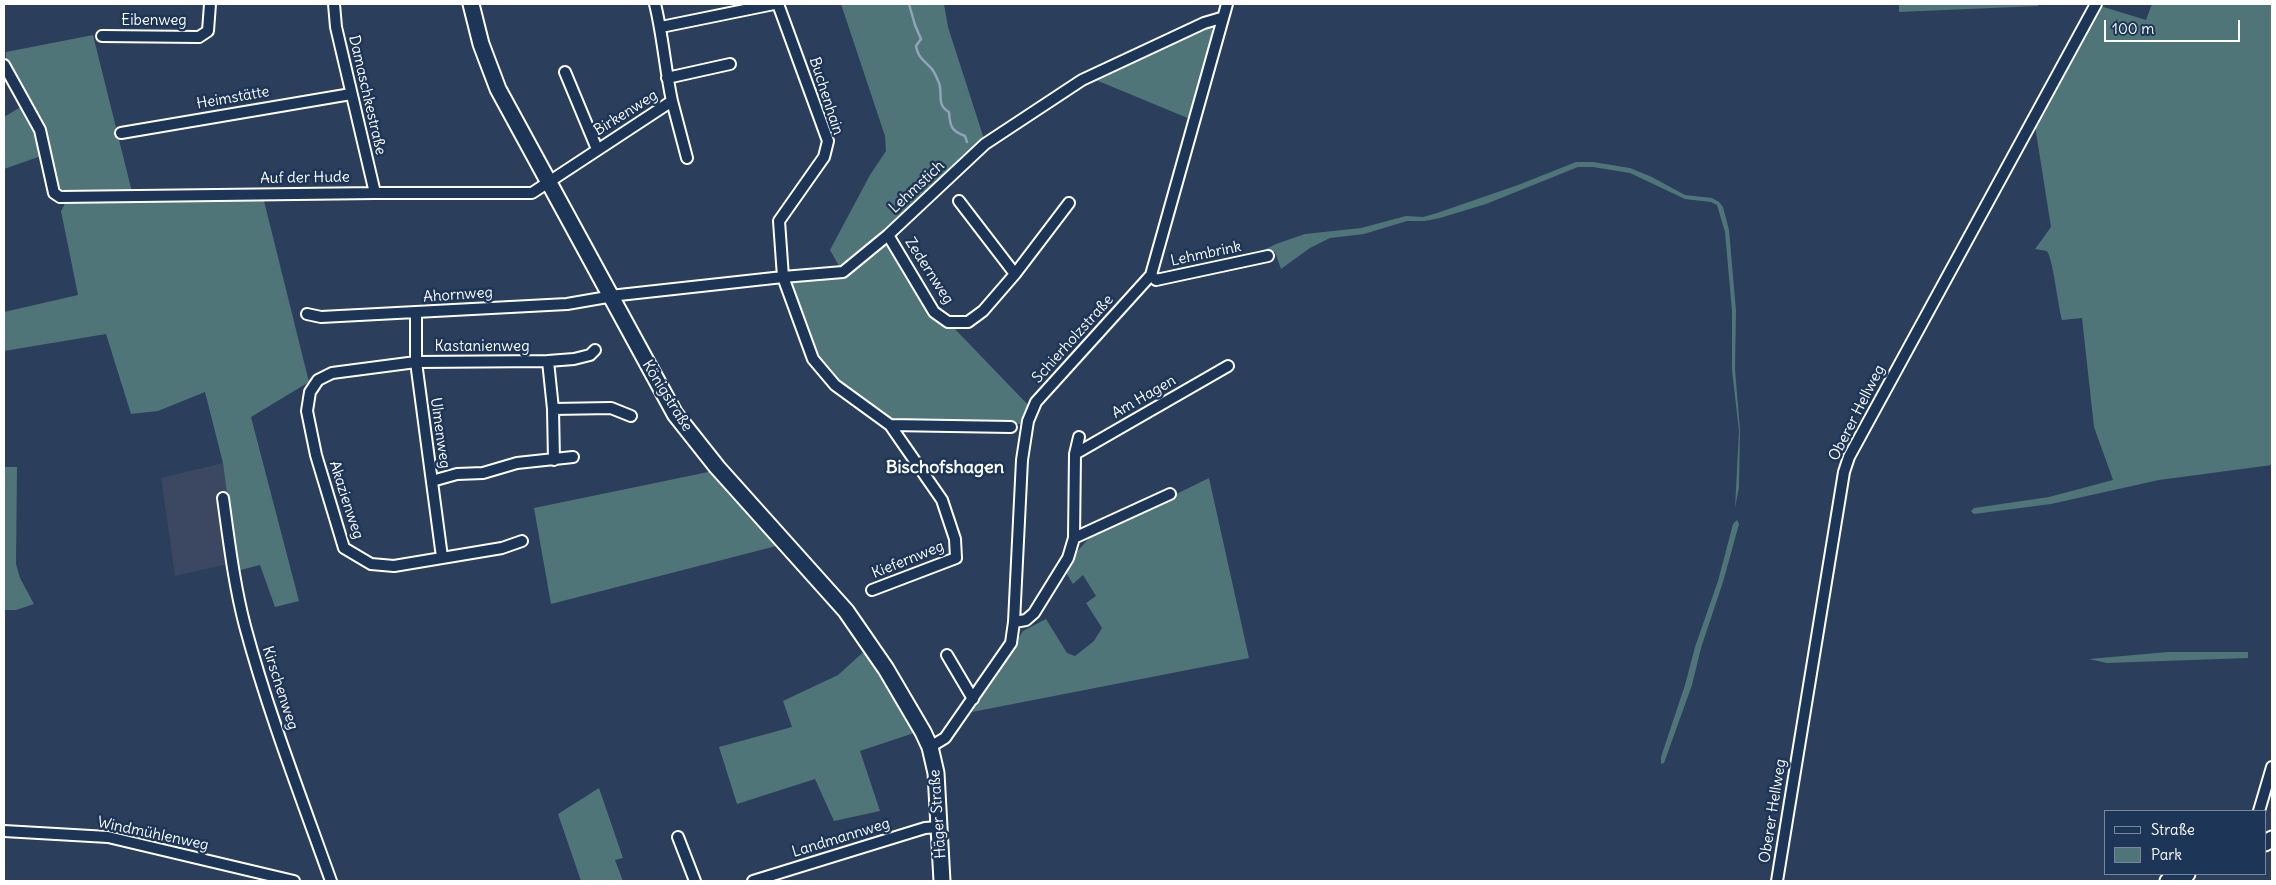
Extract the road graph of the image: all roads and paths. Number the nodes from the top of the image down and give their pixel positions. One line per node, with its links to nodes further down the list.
1 (210, 4): 10 (street, Eibenweg)
2 (334, 4): 15 (street, Damaschkestraße)
3 (471, 4): 20 (main road, Königstraße)
4 (655, 4): 9 (street, Birkenweg)
5 (776, 4): 9 (street, Buchenhain); 28 (street, Buchenhain)
6 (1227, 4): 8 (street, Schierholzstraße)
7 (2096, 4): 66 (street, Oberer Hellweg)
8 (1222, 18): 24 (street, Lehmstich); 27 (street, Schierholzstraße)
9 (661, 27): 14 (street, Birkenweg)
10 (102, 36)
11 (730, 64): 14 (street, Birkenweg)
12 (4, 65): 21 (street, Auf der Hude)
13 (564, 72): 18 (street, Birkenweg)
14 (667, 78): 16 (street, Birkenweg)
15 (350, 94): 17 (street, Heimstätte); 21 (street, Damaschkestraße)
16 (672, 101): 18 (street, Birkenweg); 19 (street, Birkenweg)
17 (121, 133)
18 (596, 149): 20 (street, Birkenweg)
19 (687, 158)
20 (549, 184): 21 (street, Auf der Hude); 29 (main road, Königstraße)
21 (375, 193)
22 (959, 201): 26 (street)
23 (1069, 203): 26 (street, Zedernweg)
24 (888, 235): 26 (street, Zedernweg); 28 (street, Lehmstich)
25 (1268, 256): 27 (street, Lehmbrink)
26 (1015, 274)
27 (1151, 275): 51 (street, Schierholzstraße)
28 (783, 276): 29 (street, Lehmstich); 38 (street, Kiefernweg)
29 (610, 297): 30 (street, Ahornweg); 54 (main road, Königstraße)
30 (416, 313): 31 (street, Ahornweg); 34 (street, Ulmenweg)
31 (307, 314)
32 (595, 350): 33 (street, Kastanienweg)
33 (548, 361): 34 (street, Kastanienweg); 36 (street, Kastanienweg)
34 (416, 362): 44 (street, Ulmenweg); 49 (street, Akazienweg)
35 (1228, 366): 41 (street, Am Hagen)
36 (552, 409): 37 (street); 43 (street, Kastanienweg)
37 (631, 416)
38 (890, 425): 39 (street); 50 (street, Kiefernweg)
39 (1011, 427)
40 (1079, 437): 41 (street)
41 (1075, 454): 47 (street)
42 (573, 457): 43 (street)
43 (554, 460): 44 (street)
44 (432, 481): 49 (street, Ulmenweg)
45 (1170, 494): 47 (street)
46 (222, 498): 63 (street, Kirschenweg)
47 (1074, 538): 51 (street)
48 (522, 541): 49 (street, Akazienweg)
49 (442, 557)
50 (872, 590)
51 (1014, 622): 53 (street, Schierholzstraße)
52 (947, 655): 53 (street)
53 (973, 699): 54 (street, Schierholzstraße)
54 (930, 748): 57 (main road, Häger Straße)
55 (2272, 767): 56 (street)
56 (2259, 810)
57 (939, 827): 61 (street, Landmannweg); 65 (main road, Häger Straße)
58 (4, 831): 62 (street, Windmühlenweg)
59 (678, 838): 64 (street)
60 (2185, 875): 67 (main road)
61 (760, 880)
62 (294, 881)
63 (331, 881)
64 (695, 881)
65 (942, 881)
66 (1776, 881)
67 (2168, 881)

